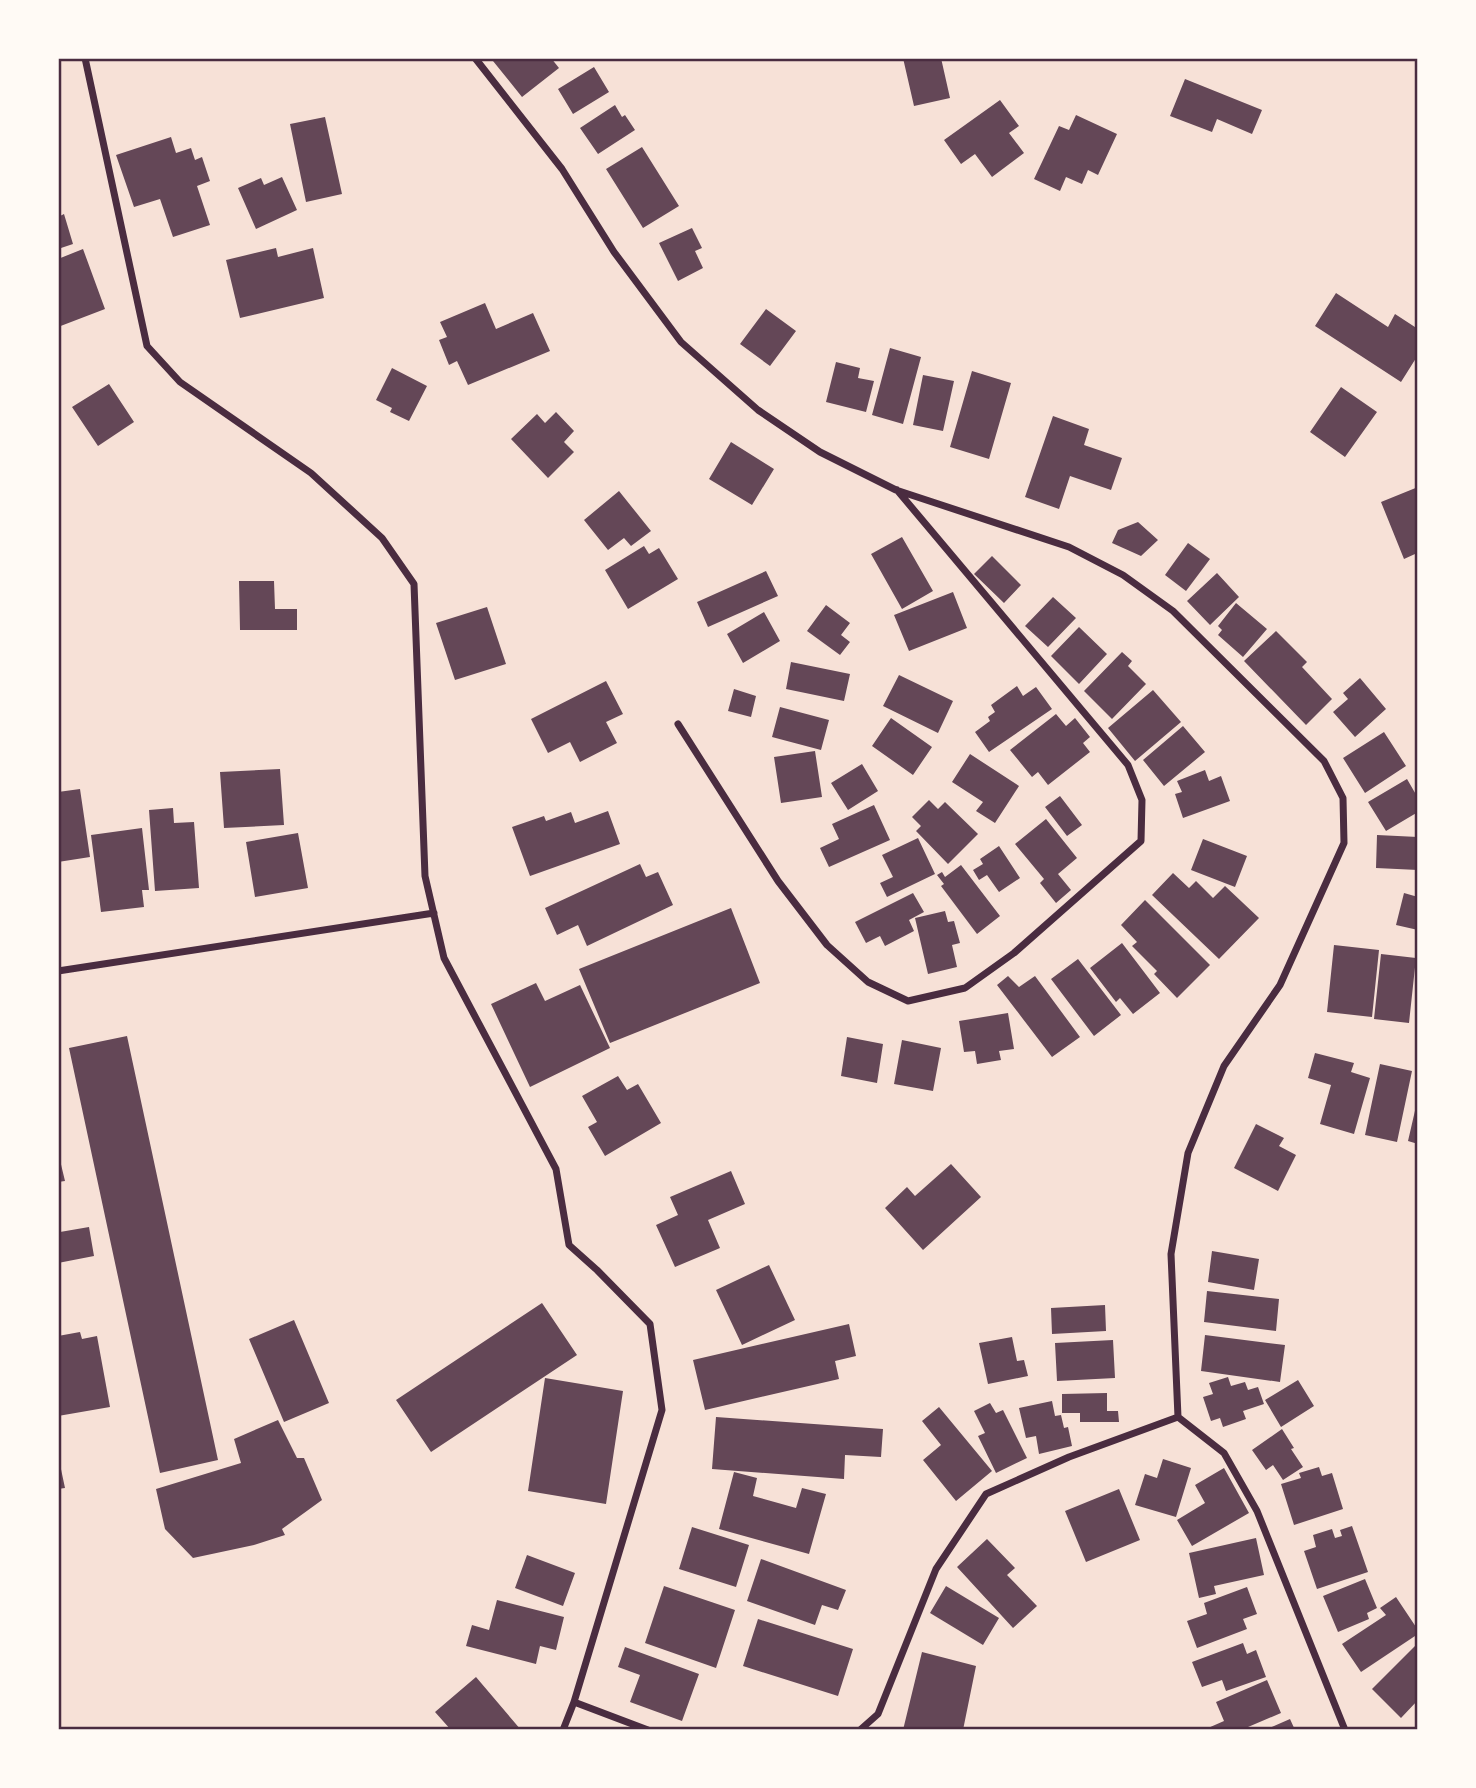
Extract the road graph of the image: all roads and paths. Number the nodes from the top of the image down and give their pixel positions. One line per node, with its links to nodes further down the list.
1 (85, 58): 5 (street)
2 (475, 58): 3 (street)
3 (896, 490): 4 (street); 7 (street)
4 (678, 724)
5 (434, 913): 6 (street); 8 (street)
6 (58, 971)
7 (1178, 1417): 11 (street); 12 (street)
8 (574, 1702): 9 (street); 10 (street)
9 (563, 1730)
10 (648, 1730)
11 (860, 1730)
12 (1345, 1730)

